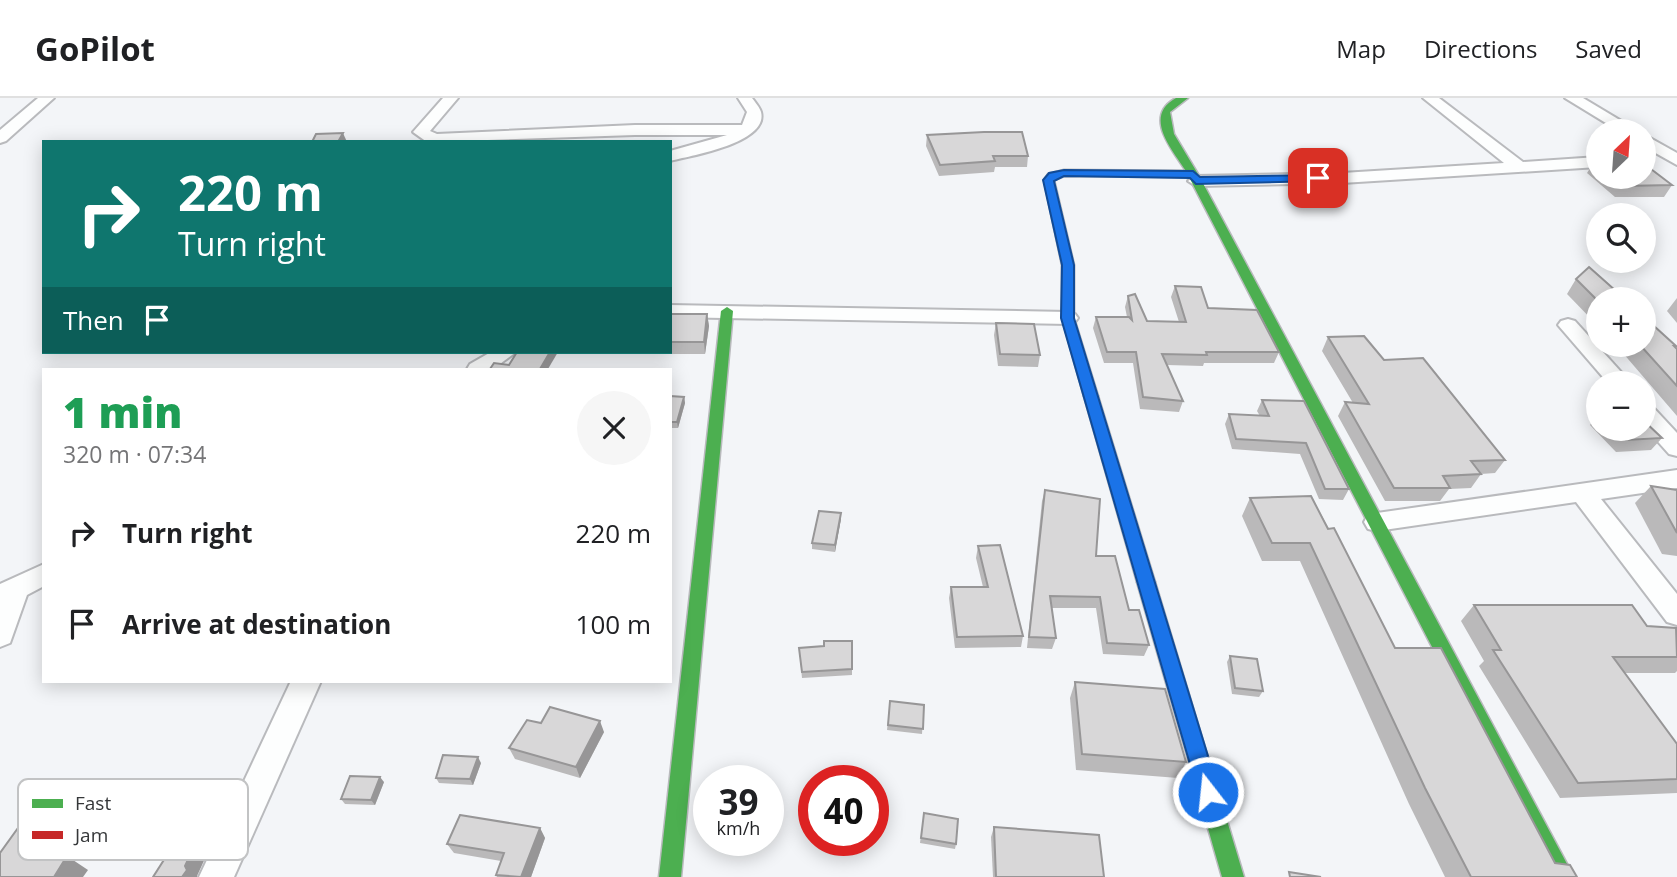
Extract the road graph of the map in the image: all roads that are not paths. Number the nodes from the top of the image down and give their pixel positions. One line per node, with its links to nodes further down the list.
1 (47, 98): 9 (street)
2 (451, 98): 8 (street)
3 (745, 98): 8 (street)
4 (1183, 98): 16 (street)
5 (1430, 98): 15 (street)
6 (1572, 98): 7 (street)
7 (1609, 119)
8 (747, 130): 11 (street)
9 (0, 138)
10 (1669, 150): 12 (street)
11 (672, 155)
12 (1677, 160): 13 (street)
13 (1656, 161)
14 (1586, 163): 15 (street)
15 (1519, 167): 16 (street)
16 (1195, 177): 19 (street); 28 (street)
17 (672, 310): 18 (street)
18 (727, 311): 19 (street); 37 (street)
19 (1068, 318): 38 (street)
20 (1568, 326): 23 (street)
21 (502, 354): 22 (street)
22 (480, 368)
23 (1609, 371)
24 (1656, 425): 25 (street)
25 (1677, 448)
26 (1677, 478): 27 (street)
27 (1582, 492): 28 (street); 31 (street)
28 (1377, 522): 39 (street)
29 (42, 575): 30 (street)
30 (5, 597): 32 (street)
31 (1677, 614)
32 (0, 635)
33 (305, 683): 34 (street)
34 (248, 807)
35 (224, 860): 36 (street)
36 (216, 877)
37 (670, 877)
38 (1233, 877)
39 (1563, 877)

